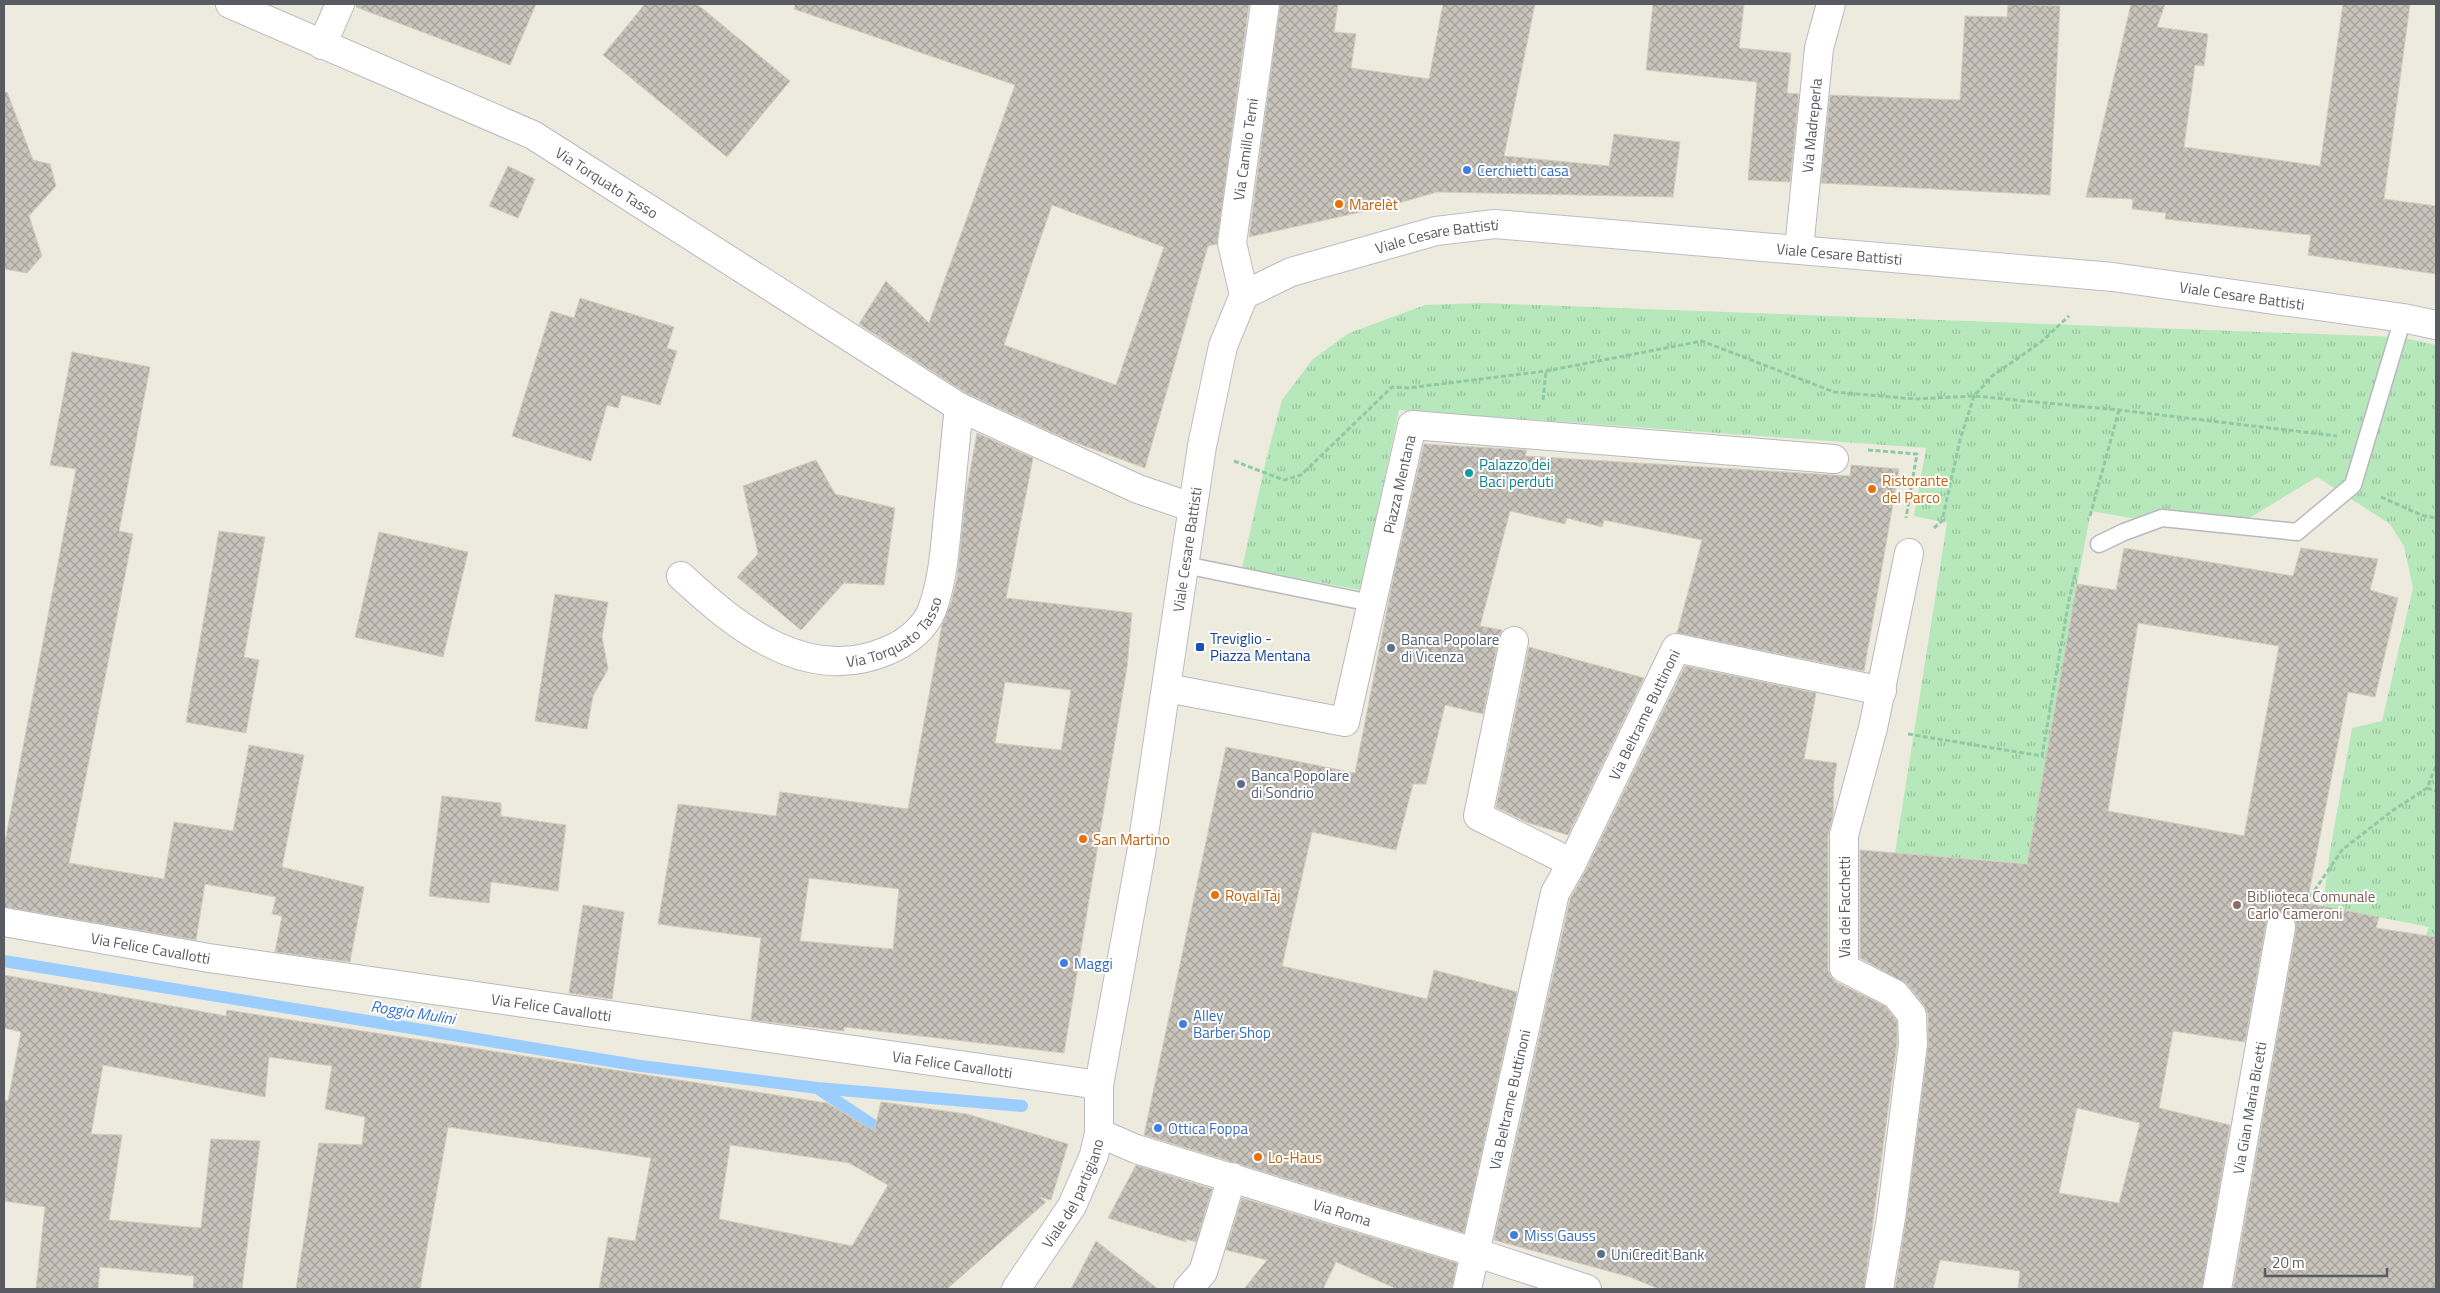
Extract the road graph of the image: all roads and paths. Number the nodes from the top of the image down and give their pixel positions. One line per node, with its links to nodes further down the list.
1 (230, 4): 5 (street, Via Torquato Tasso)
2 (340, 4): 5 (street)
3 (1265, 4): 7 (street, Via Camillo Terni)
4 (1831, 4): 6 (street, Via Madreperla)
5 (322, 45): 12 (street, Via Torquato Tasso)
6 (1799, 249): 7 (street, Viale Cesare Battisti); 9 (street, Viale Cesare Battisti)
7 (1244, 295): 15 (street, Viale Cesare Battisti)
8 (2069, 316): 11 (path)
9 (2403, 318): 10 (street, Viale Cesare Battisti); 21 (lane)
10 (2436, 325)
11 (1974, 396): 13 (path); 15 (path); 22 (path)
12 (959, 407): 18 (street, Via Torquato Tasso); 25 (street, Via Torquato Tasso)
13 (2119, 410): 14 (path); 20 (path)
14 (2340, 436)
15 (1202, 446): 18 (street, Viale Cesare Battisti)
16 (1834, 459): 22 (path); 26 (street, Piazza Mentana)
17 (2376, 495): 19 (path)
18 (1191, 507): 24 (street, Viale Cesare Battisti)
19 (2436, 518)
20 (2089, 520)
21 (2099, 544)
22 (1909, 553): 29 (street, Via dei Facchetti)
23 (2080, 555): 30 (path)
24 (1185, 565): 26 (lane); 28 (street, Viale Cesare Battisti)
25 (681, 576)
26 (1371, 603): 28 (street, Piazza Mentana)
27 (1514, 641): 34 (street)
28 (1167, 688): 37 (street, Viale Cesare Battisti)
29 (1882, 691): 30 (street, Via dei Facchetti); 34 (street, Via Beltrame Buttinoni)
30 (1873, 728): 45 (street, Via dei Facchetti)
31 (2436, 766): 32 (path)
32 (2427, 788): 33 (path); 36 (path)
33 (2436, 791)
34 (1572, 862): 40 (street, Via Beltrame Buttinoni)
35 (4, 922): 37 (street, Via Felice Cavallotti)
36 (2281, 927): 46 (street, Via Gian Maria Bicetti)
37 (1100, 1085): 38 (street, Viale del partigiano)
38 (1099, 1133): 39 (street, Via Roma); 41 (street, Viale del partigiano)
39 (1232, 1177): 40 (street, Via Roma); 42 (street)
40 (1477, 1253): 43 (street, Via Beltrame Buttinoni); 44 (street, Via Roma)
41 (1024, 1286)
42 (1188, 1289)
43 (1467, 1289)
44 (1587, 1289)
45 (1879, 1289)
46 (2217, 1289)

